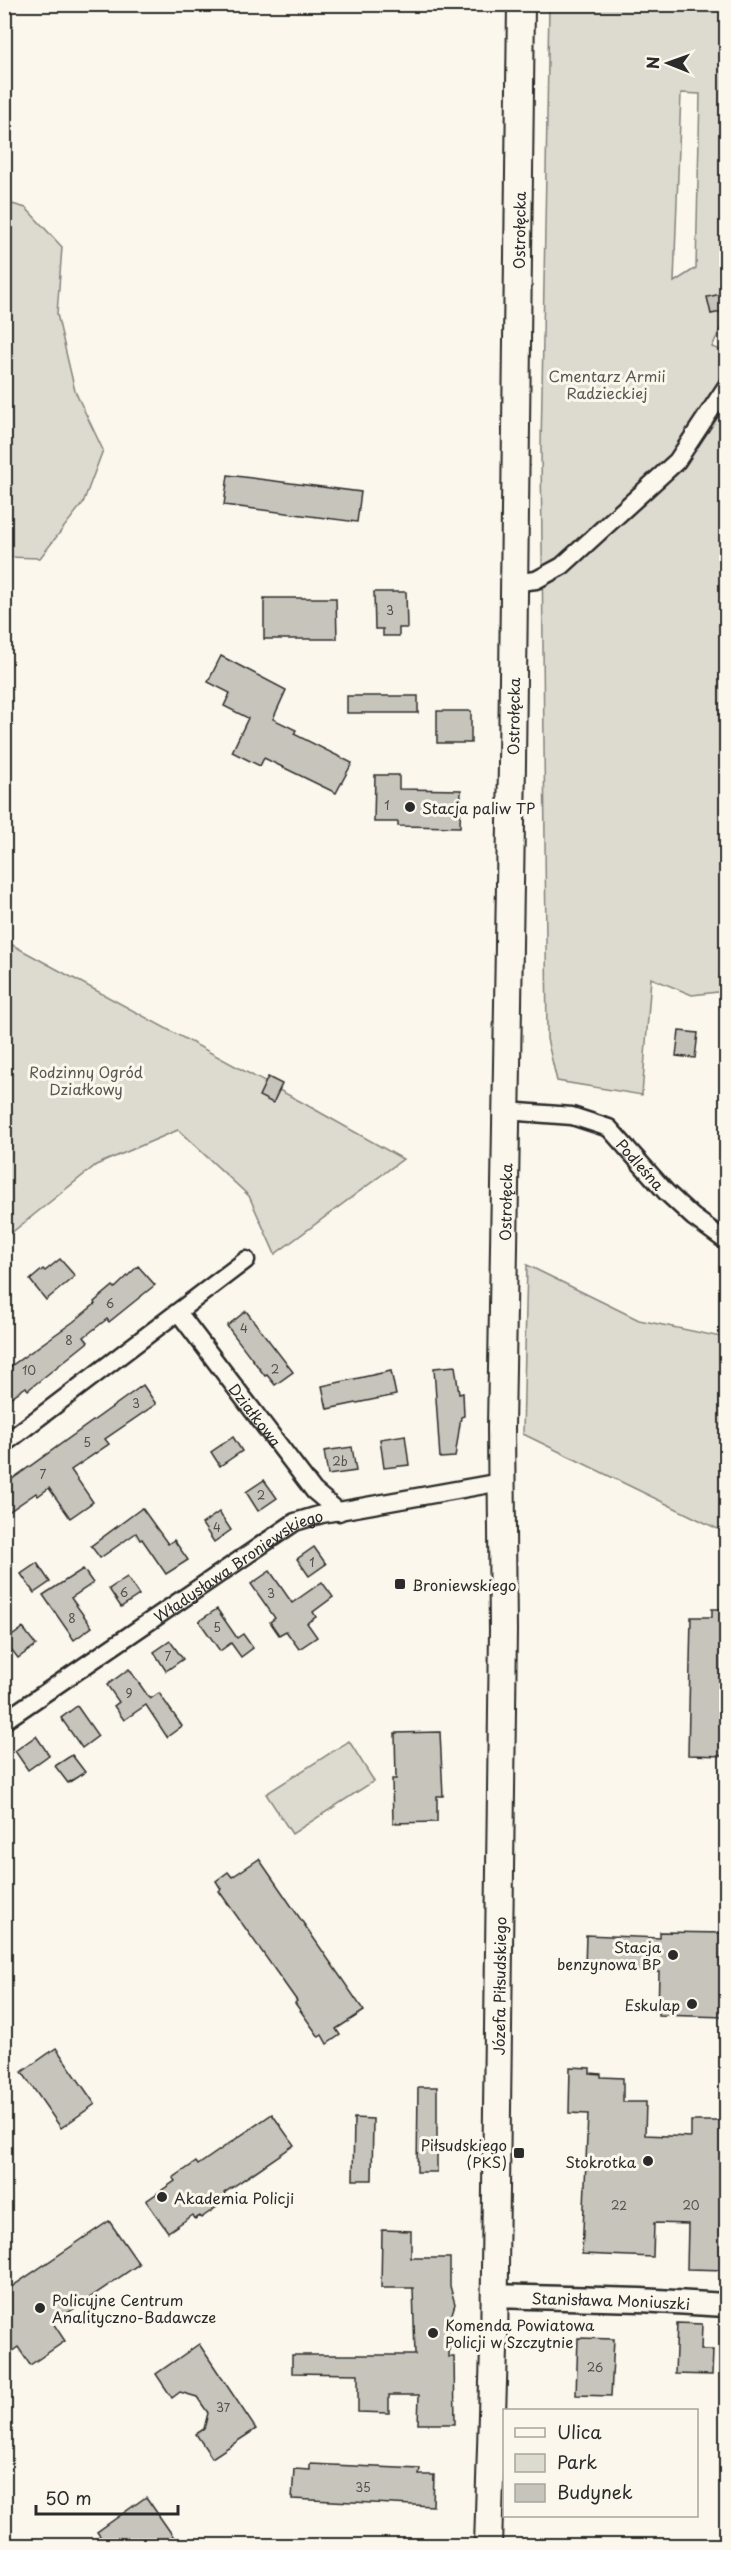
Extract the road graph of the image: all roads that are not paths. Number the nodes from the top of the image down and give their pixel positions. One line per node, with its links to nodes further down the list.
1 (521, 4): 3 (main road, Ostrołęcka)
2 (726, 387): 3 (street)
3 (512, 582): 4 (main road, Ostrołęcka)
4 (506, 1111): 5 (street, Podleśna); 8 (main road, Ostrołęcka)
5 (726, 1241)
6 (246, 1260): 7 (street)
7 (178, 1312): 9 (street); 11 (street, Działkowa)
8 (501, 1428): 10 (main road, Józefa Piłsudskiego)
9 (4, 1444)
10 (501, 1482): 11 (street, Władysława Broniewskiego); 13 (main road, Józefa Piłsudskiego)
11 (339, 1512): 12 (street, Władysława Broniewskiego)
12 (4, 1721)
13 (494, 2296): 14 (street, Stanisława Moniuszki); 15 (main road, Józefa Piłsudskiego)
14 (726, 2305)
15 (488, 2546)

